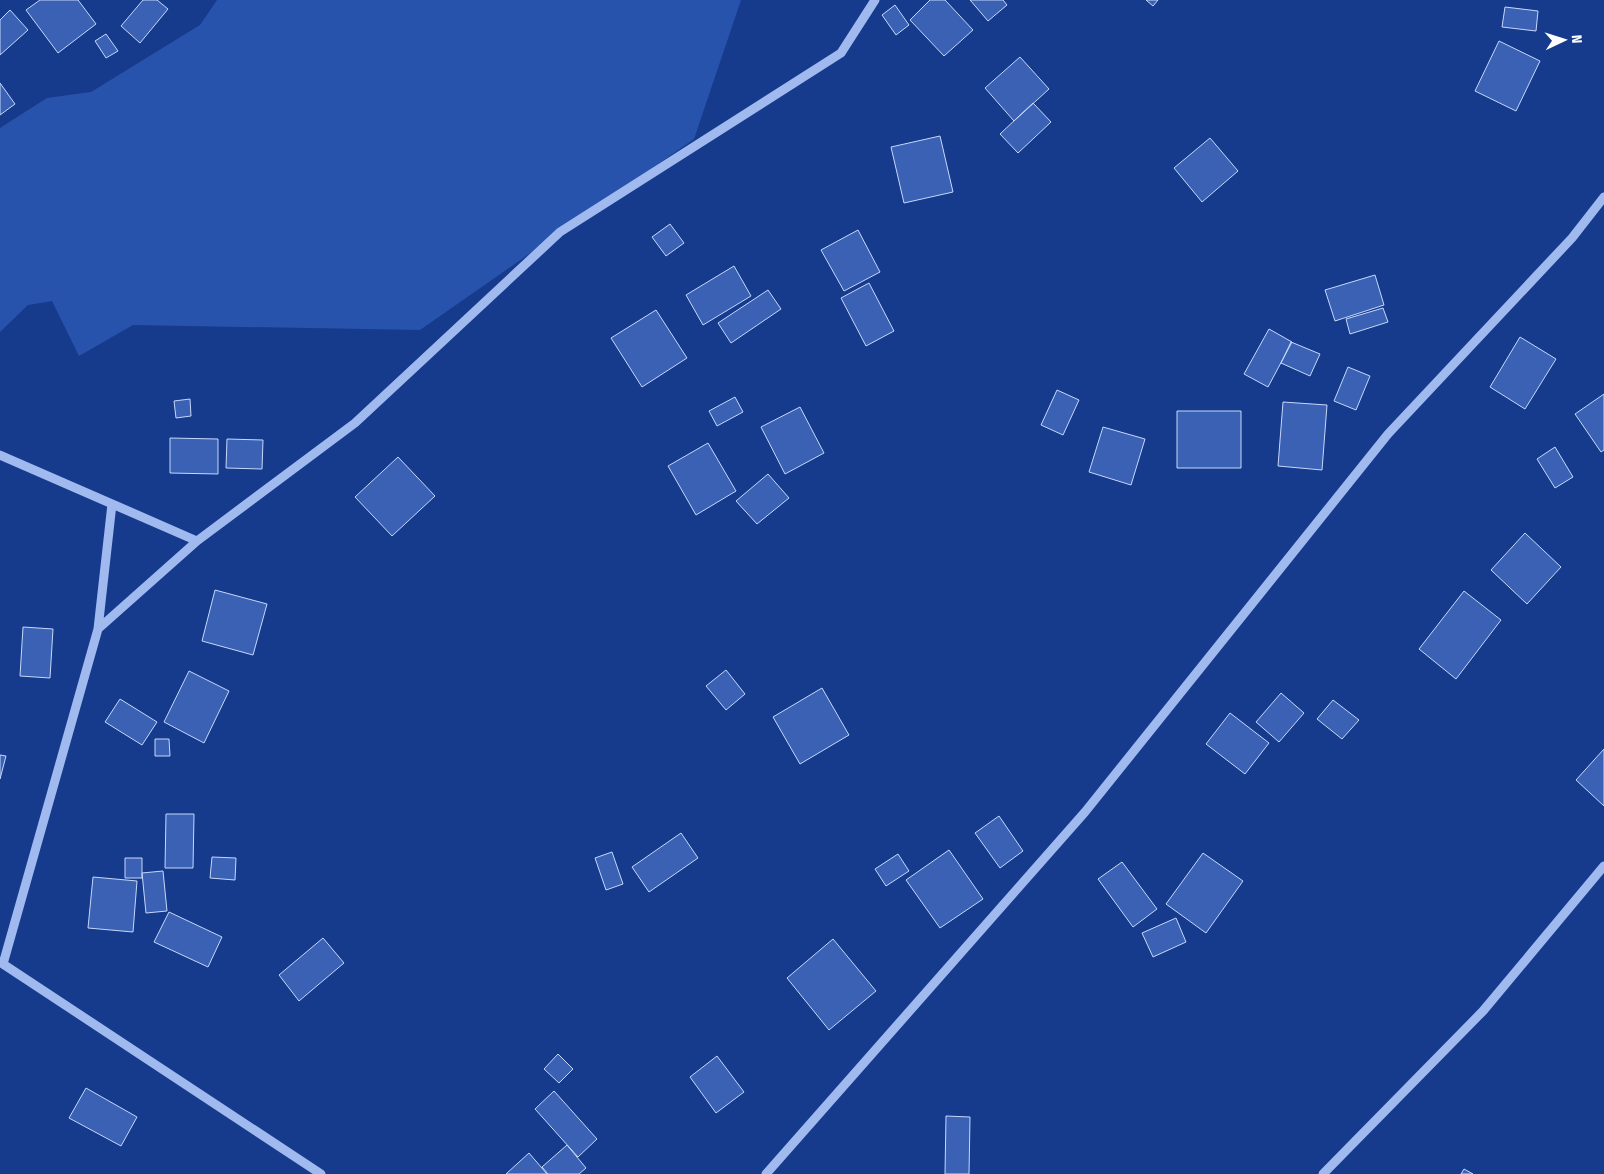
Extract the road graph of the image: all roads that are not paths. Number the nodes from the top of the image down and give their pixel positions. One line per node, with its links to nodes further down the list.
1 (875, 0): 5 (street)
2 (1604, 197): 10 (street)
3 (0, 455): 4 (street)
4 (112, 504): 5 (street); 6 (street)
5 (197, 541): 6 (street)
6 (98, 628): 8 (street)
7 (1604, 866): 11 (street)
8 (2, 963): 9 (street)
9 (321, 1174)
10 (766, 1174)
11 (1323, 1174)

